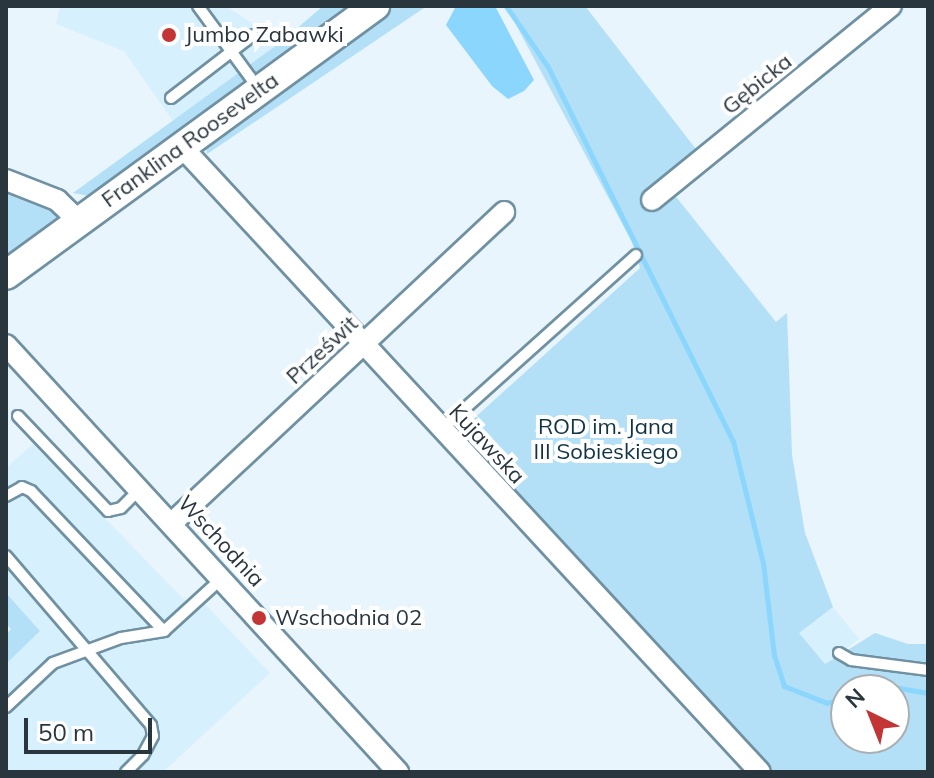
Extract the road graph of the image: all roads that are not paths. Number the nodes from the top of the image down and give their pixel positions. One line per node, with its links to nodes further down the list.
1 (198, 6): 5 (lane)
2 (375, 6): 6 (street, Franklina Roosevelta)
3 (891, 6): 10 (street, Gębicka)
4 (253, 35): 5 (lane)
5 (232, 51): 6 (lane); 7 (lane)
6 (259, 90): 8 (street, Franklina Roosevelta)
7 (171, 98)
8 (182, 147): 12 (street, Franklina Roosevelta); 16 (street, Kujawska)
9 (6, 180): 12 (street)
10 (652, 200)
11 (504, 212): 16 (street, Prześwit)
12 (79, 221): 14 (street, Franklina Roosevelta)
13 (636, 255): 18 (lane)
14 (6, 275)
15 (6, 345): 19 (street, Wschodnia)
16 (364, 345): 18 (street, Kujawska); 21 (street, Prześwit)
17 (18, 416): 19 (lane)
18 (441, 430): 31 (street, Kujawska)
19 (139, 490): 21 (street, Wschodnia)
20 (6, 496): 24 (lane)
21 (172, 523): 23 (street, Wschodnia)
22 (6, 556): 25 (lane)
23 (222, 578): 24 (lane); 30 (street, Wschodnia)
24 (164, 631): 25 (lane)
25 (87, 652): 28 (lane); 29 (lane)
26 (839, 653): 27 (lane)
27 (928, 670)
28 (6, 707)
29 (126, 772)
30 (398, 772)
31 (760, 772)

